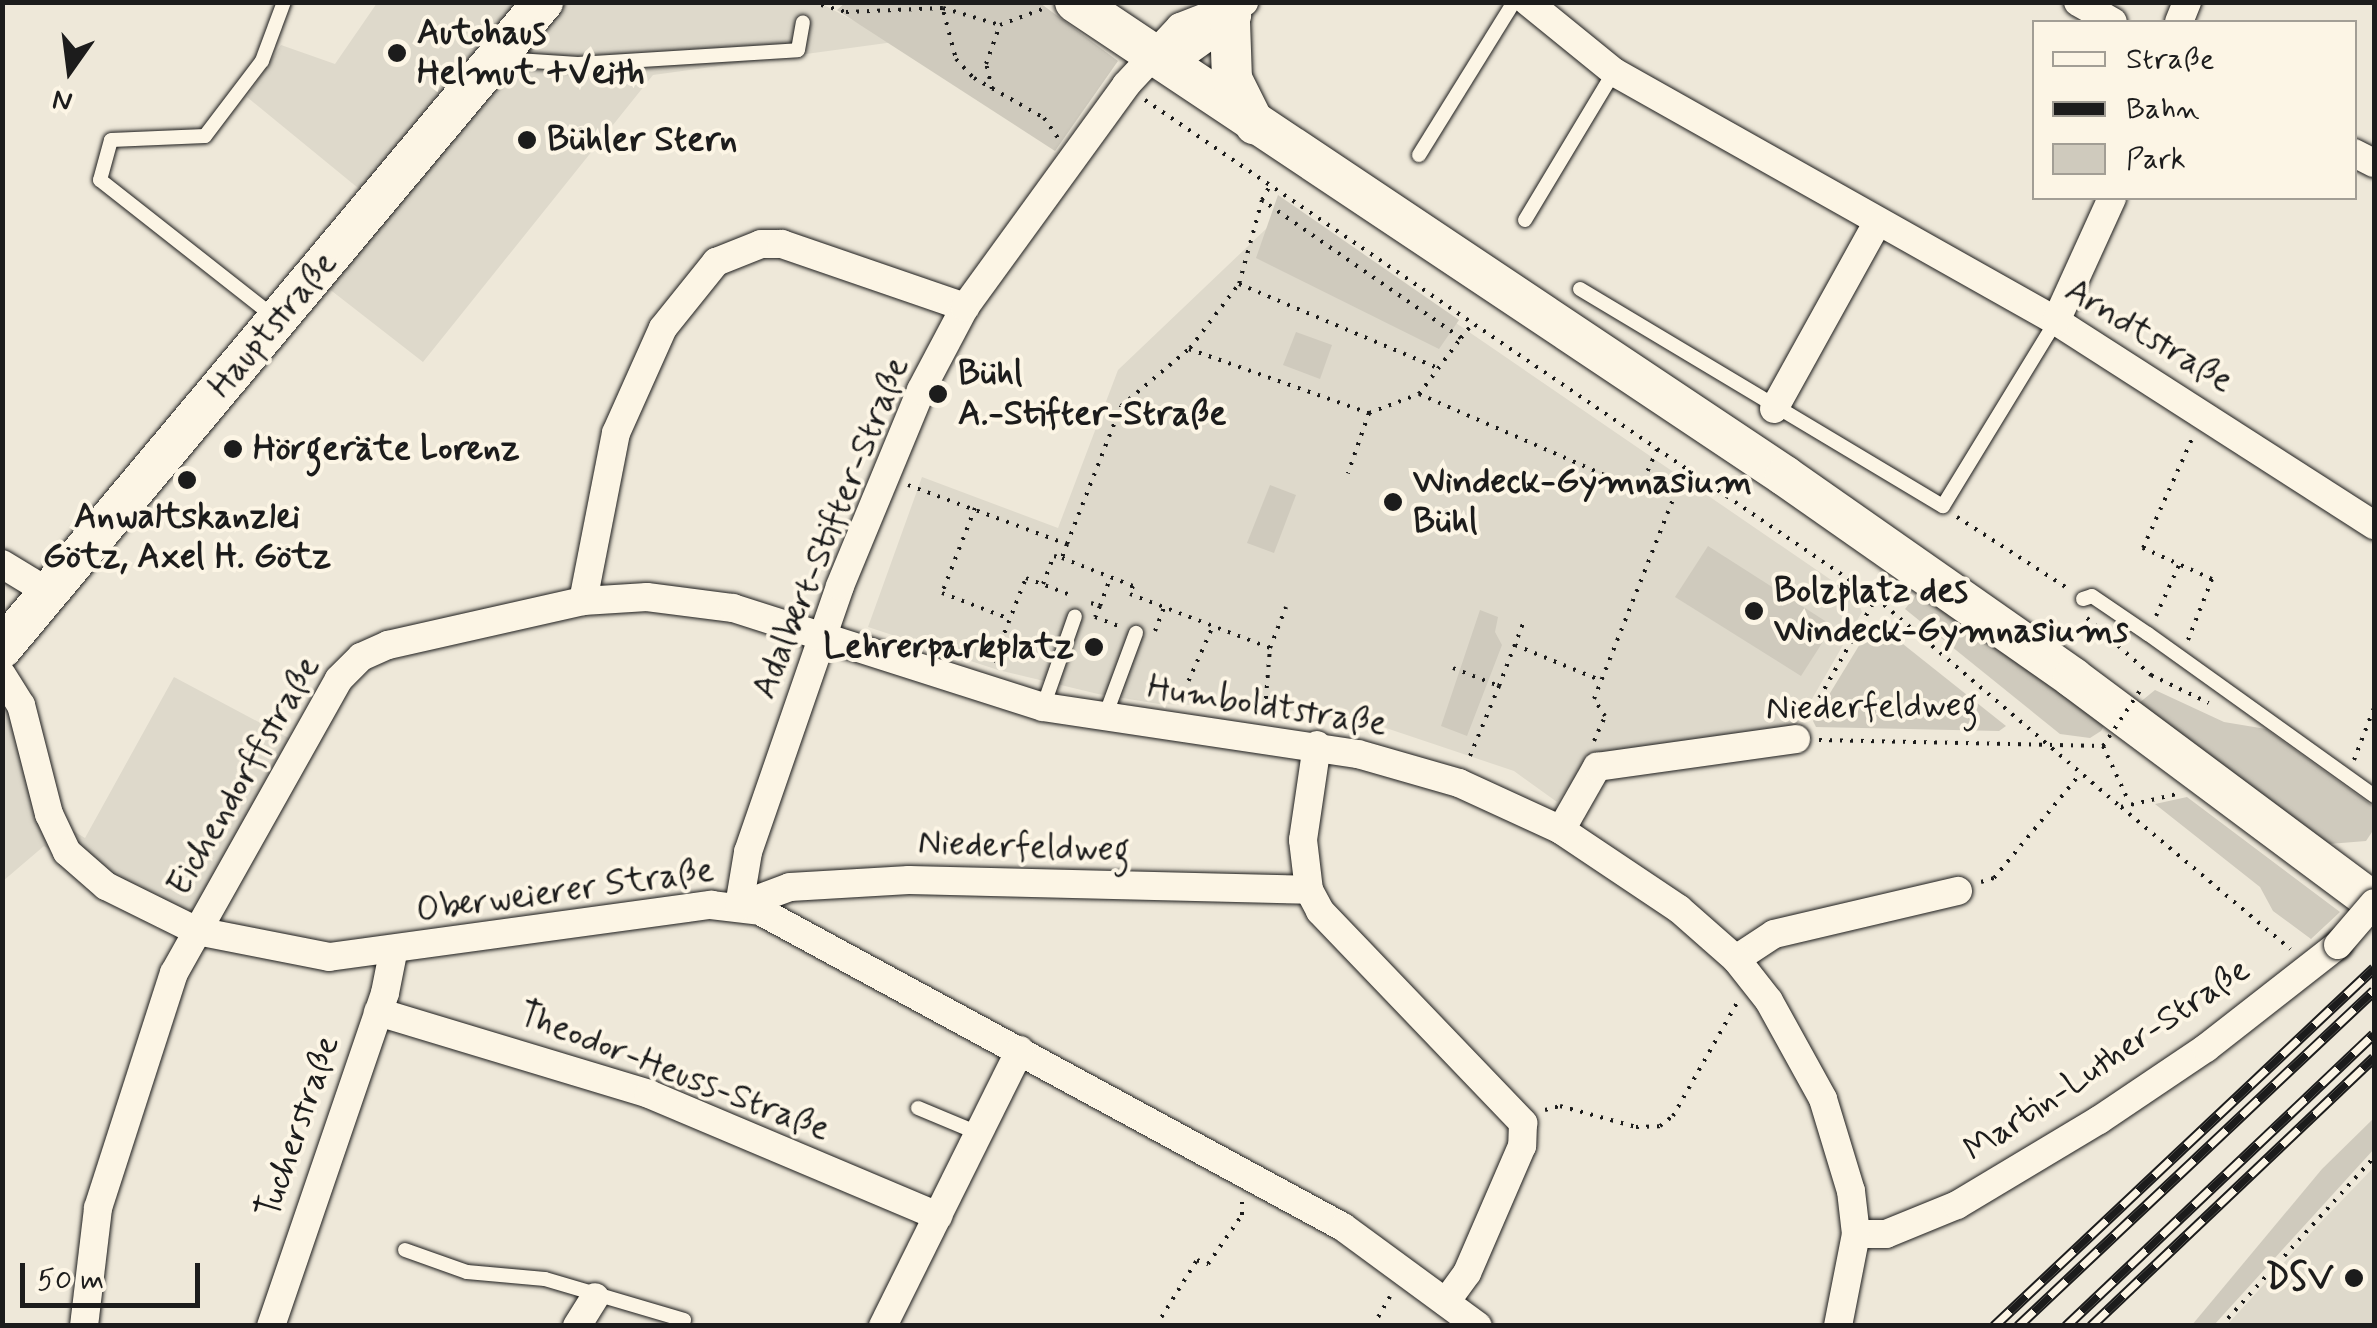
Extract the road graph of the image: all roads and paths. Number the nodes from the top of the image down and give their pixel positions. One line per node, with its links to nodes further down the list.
1 (284, 2): 29 (lane)
2 (543, 2): 13 (street, Hauptstraße)
3 (811, 2): 7 (path)
4 (1514, 2): 19 (lane)
5 (1528, 2): 15 (street, Arndtstraße)
6 (2078, 2): 10 (street)
7 (942, 5): 12 (path); 16 (path)
8 (1060, 6): 12 (path); 14 (street)
9 (1241, 9): 14 (street, Adalbert-Stifter-Straße); 18 (street)
10 (2110, 20)
11 (803, 22): 13 (lane)
12 (1000, 25): 16 (path)
13 (496, 58): 29 (street, Hauptstraße)
14 (1151, 58): 18 (street); 20 (street, Adalbert-Stifter-Straße)
15 (1614, 72): 24 (lane); 25 (street, Arndtstraße)
16 (992, 89): 20 (path)
17 (1134, 102): 21 (path)
18 (1257, 128): 99 (street)
19 (1419, 155)
20 (1074, 159): 28 (street, Adalbert-Stifter-Straße)
21 (1271, 184): 22 (path); 31 (path)
22 (1262, 200): 26 (path); 32 (path)
23 (2111, 200): 30 (street)
24 (1525, 220)
25 (1876, 225): 30 (street, Arndtstraße); 36 (street)
26 (1239, 284): 33 (path); 34 (path)
27 (1580, 289): 36 (lane)
28 (965, 308): 42 (street, Adalbert-Stifter-Straße); 54 (street)
29 (278, 319): 52 (street, Hauptstraße)
30 (2056, 321): 38 (street, Arndtstraße); 43 (lane)
31 (1472, 323): 32 (path); 39 (path)
32 (1461, 338): 34 (path)
33 (1188, 349): 37 (path); 46 (path)
34 (1438, 368): 35 (path)
35 (1419, 394): 37 (path); 39 (path)
36 (1774, 409): 43 (lane)
37 (1368, 413): 41 (path)
38 (2206, 413): 45 (street, Arndtstraße); 49 (path)
39 (1657, 450): 40 (path)
40 (1686, 467): 53 (path); 75 (path)
41 (1348, 473)
42 (883, 477): 44 (path); 67 (street, Adalbert-Stifter-Straße)
43 (1943, 506): 55 (path)
44 (975, 508): 46 (path); 60 (path)
45 (2374, 525)
46 (1067, 544): 47 (path)
47 (1062, 558): 50 (path); 51 (path)
48 (2, 564): 52 (street)
49 (2179, 564): 66 (path); 71 (path)
50 (1110, 578): 56 (path); 58 (path)
51 (1044, 584): 56 (path); 60 (path)
52 (48, 592): 69 (street, Hauptstraße)
53 (1876, 598): 84 (path); 85 (path)
54 (583, 600): 67 (street, Eichendorffstraße); 101 (street, Eichendorffstraße)
55 (2083, 600): 66 (lane); 74 (path)
56 (1100, 606): 65 (path)
57 (1286, 607): 70 (path)
58 (1164, 608): 63 (path); 65 (path)
59 (1075, 616): 79 (lane)
60 (1010, 619): 64 (path)
61 (1524, 621): 68 (path)
62 (1000, 624): 64 (path)
63 (1212, 626): 70 (path); 78 (path)
64 (1006, 627): 77 (path)
65 (1136, 633): 83 (lane)
66 (2148, 634): 71 (lane)
67 (823, 639): 77 (street, Humboldtstraße); 100 (street, Adalbert-Stifter-Straße)
68 (1515, 645): 75 (path); 76 (path)
69 (2, 648)
70 (1270, 648): 81 (path)
71 (2180, 658): 82 (lane)
72 (1453, 668): 76 (path)
73 (2, 675): 101 (street, Oberweierer Straße)
74 (2151, 675): 82 (path); 87 (path, bridge)
75 (1602, 681): 89 (path)
76 (1499, 686): 88 (path)
77 (982, 688): 79 (street, Humboldtstraße)
78 (1177, 706)
79 (1043, 707): 83 (street, Humboldtstraße)
80 (2374, 708): 91 (path)
81 (1265, 710)
82 (2257, 711): 91 (lane)
83 (1104, 718): 86 (street, Humboldtstraße)
84 (1796, 739): 85 (path, Niederfeldweg); 89 (street, Niederfeldweg)
85 (2042, 743): 87 (path, Niederfeldweg); 90 (path)
86 (1317, 745): 96 (street, Humboldtstraße); 97 (street)
87 (2102, 746): 94 (path)
88 (1470, 756)
89 (1597, 767): 96 (street)
90 (2080, 774): 95 (path); 98 (path)
91 (2348, 777): 93 (lane)
92 (2193, 792): 94 (path)
93 (2374, 796)
94 (2129, 802): 95 (path)
95 (2121, 808): 103 (path)
96 (1560, 830): 104 (street, Humboldtstraße)
97 (1309, 890): 100 (street, Niederfeldweg); 108 (street)
98 (1958, 891): 104 (street)
99 (2374, 903): 103 (street, Martin-Luther-Straße, bridge)
100 (739, 906): 102 (street, Oberweierer Straße); 106 (street, Oberweierer Straße)
101 (197, 931): 102 (street, Oberweierer Straße); 119 (street, Eichendorffstraße)
102 (393, 952): 105 (street, Tucherstraße)
103 (2310, 966): 113 (street, Martin-Luther-Straße)
104 (1745, 970): 108 (path); 113 (street, Humboldtstraße)
105 (378, 1012): 112 (street, Theodor-Heuss-Straße); 120 (street, Tucherstraße)
106 (1020, 1050): 109 (street); 115 (street, Oberweierer Straße)
107 (918, 1108): 109 (lane)
108 (1524, 1123): 117 (street)
109 (978, 1133): 112 (street)
110 (2374, 1157): 127 (path)
111 (1242, 1201): 123 (path)
112 (938, 1216): 122 (street)
113 (1856, 1234): 126 (street, Humboldtstraße)
114 (404, 1250): 116 (lane)
115 (1406, 1271): 117 (street, Oberweierer Straße); 124 (path)
116 (595, 1298): 118 (lane); 121 (street)
117 (1446, 1302): 125 (street, Oberweierer Straße)
118 (684, 1320)
119 (84, 1326)
120 (271, 1326)
121 (577, 1326)
122 (883, 1326)
123 (1156, 1326)
124 (1373, 1326)
125 (1478, 1326)
126 (1838, 1326)
127 (2220, 1326)

